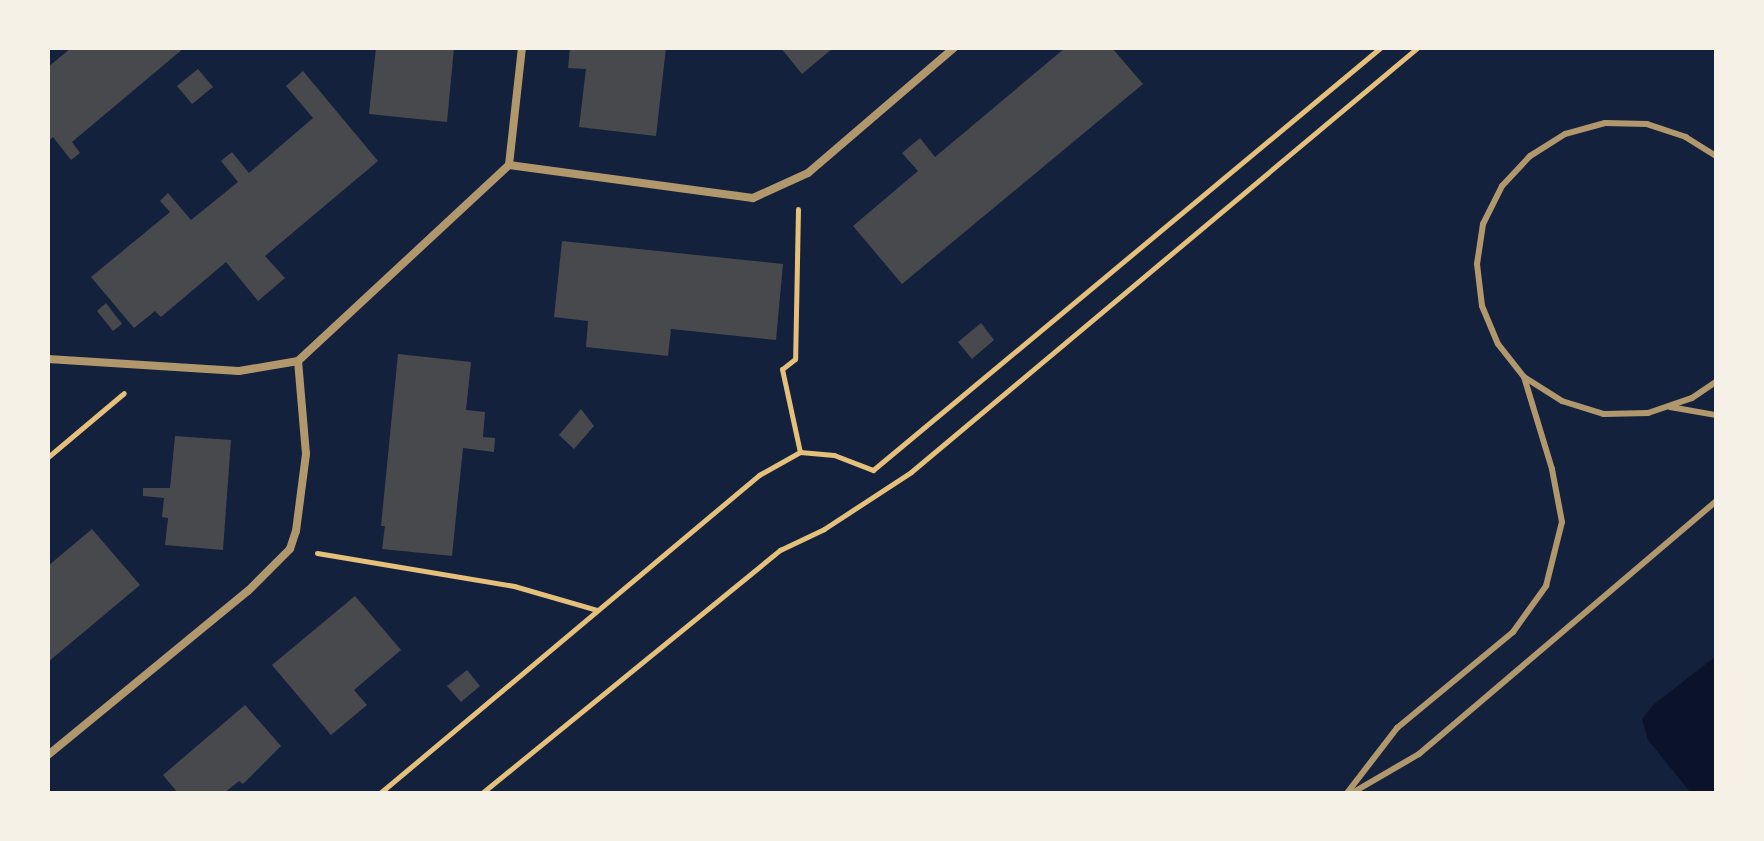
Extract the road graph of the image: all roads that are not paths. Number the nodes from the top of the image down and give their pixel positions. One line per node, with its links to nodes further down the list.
1 (522, 48): 4 (street)
2 (954, 48): 4 (street)
3 (1716, 156): 7 (lane)
4 (509, 165): 6 (street)
5 (48, 359): 6 (street)
6 (298, 361): 12 (street)
7 (1524, 377): 9 (lane); 13 (lane)
8 (1716, 382): 9 (lane)
9 (1670, 407): 10 (lane)
10 (1716, 415)
11 (1716, 501): 13 (lane)
12 (48, 755)
13 (1349, 793)

